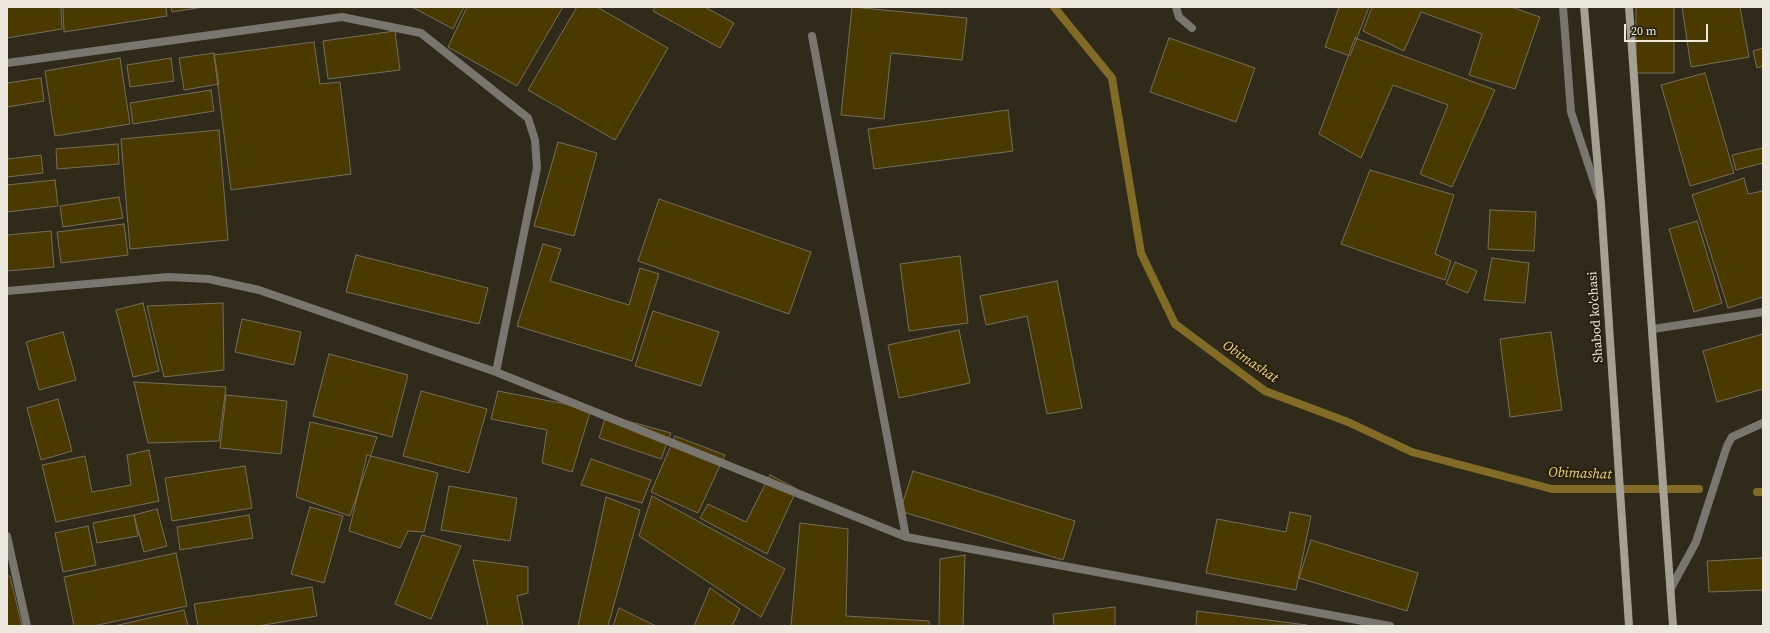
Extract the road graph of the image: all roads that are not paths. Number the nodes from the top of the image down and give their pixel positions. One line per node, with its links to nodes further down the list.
1 (1176, 7): 5 (street)
2 (1563, 7): 8 (street)
3 (1584, 7): 8 (main road, Shabod ko'chasi)
4 (1628, 7): 11 (main road)
5 (1192, 28)
6 (812, 36): 15 (street)
7 (7, 63): 12 (street)
8 (1601, 204): 19 (main road, Shabod ko'chasi)
9 (7, 290): 12 (street)
10 (1763, 312): 11 (street)
11 (1653, 329): 16 (main road)
12 (496, 372): 15 (street)
13 (1763, 423): 16 (street)
14 (7, 536): 17 (street)
15 (906, 537): 18 (street)
16 (1671, 588): 20 (main road)
17 (27, 626)
18 (1390, 626)
19 (1629, 626)
20 (1674, 626)

